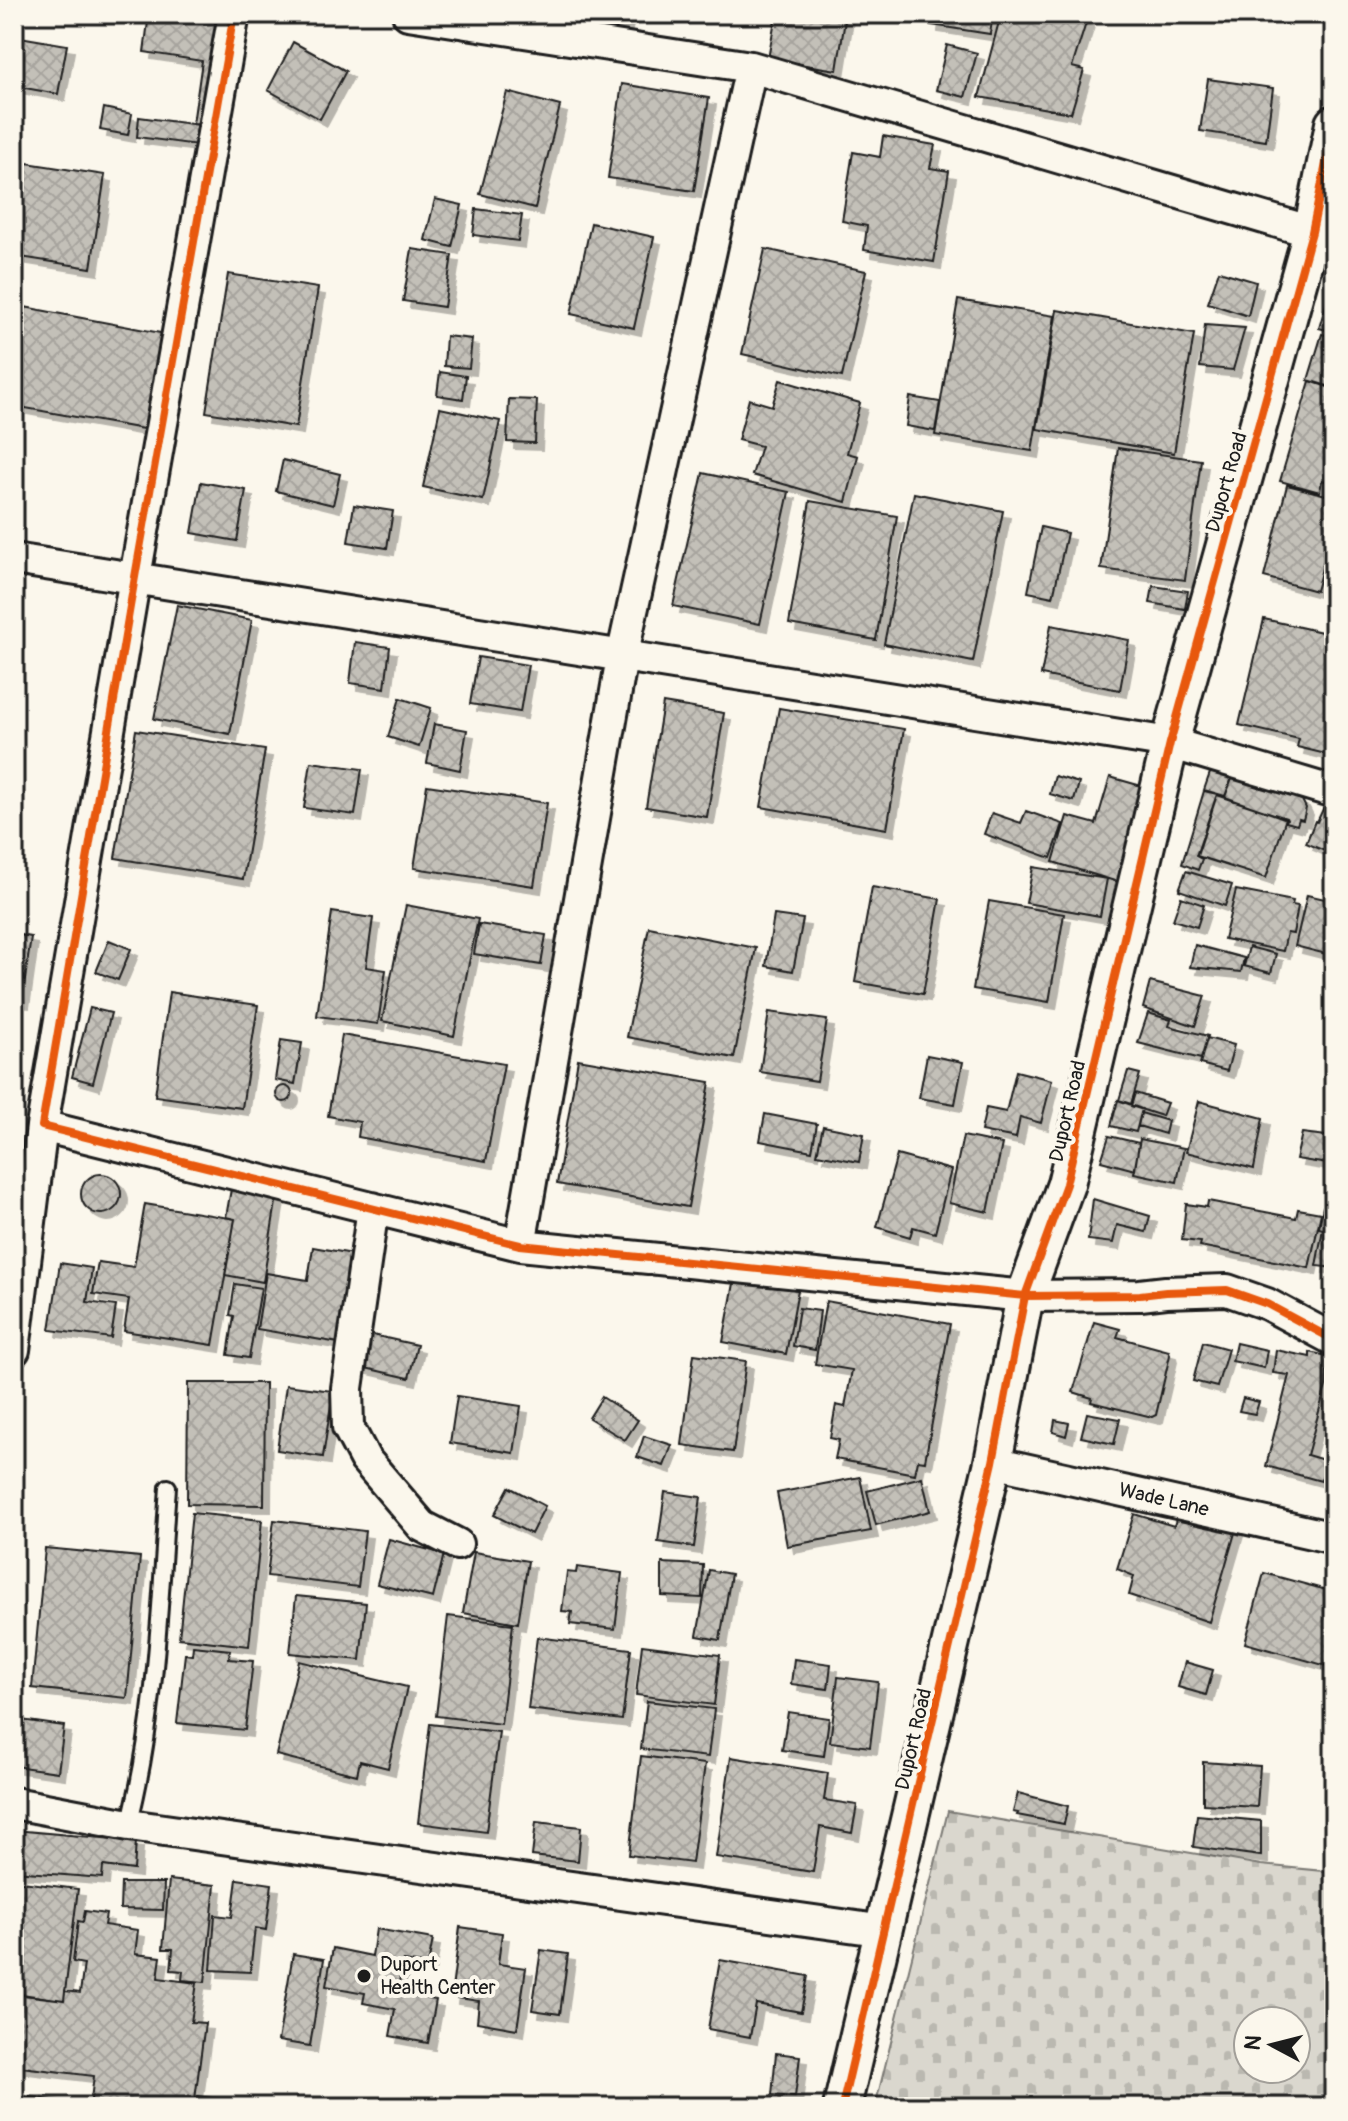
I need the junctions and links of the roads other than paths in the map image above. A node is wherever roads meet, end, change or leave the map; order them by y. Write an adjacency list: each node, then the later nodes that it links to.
1 (234, 14): 7 (street)
2 (408, 14): 3 (street)
3 (751, 67): 5 (street); 8 (street)
4 (1334, 126): 5 (street, Duport Road)
5 (1312, 232): 9 (street, Duport Road)
6 (14, 559): 7 (street)
7 (135, 577): 8 (street); 11 (street)
8 (622, 657): 9 (street); 14 (street)
9 (1170, 743): 10 (street); 15 (street, Duport Road)
10 (1334, 792)
11 (42, 1126): 12 (street); 13 (street)
12 (25, 1175): 17 (street)
13 (373, 1208): 14 (street); 21 (street)
14 (520, 1245): 15 (street)
15 (1025, 1296): 16 (street); 18 (street, Duport Road)
16 (1334, 1340)
17 (14, 1350)
18 (993, 1462): 20 (street, Wade Lane); 24 (street, Duport Road)
19 (168, 1487): 23 (lane)
20 (1334, 1538)
21 (457, 1544)
22 (14, 1803): 23 (street)
23 (129, 1825): 24 (street)
24 (885, 1931): 25 (street, Duport Road)
25 (842, 2107)

